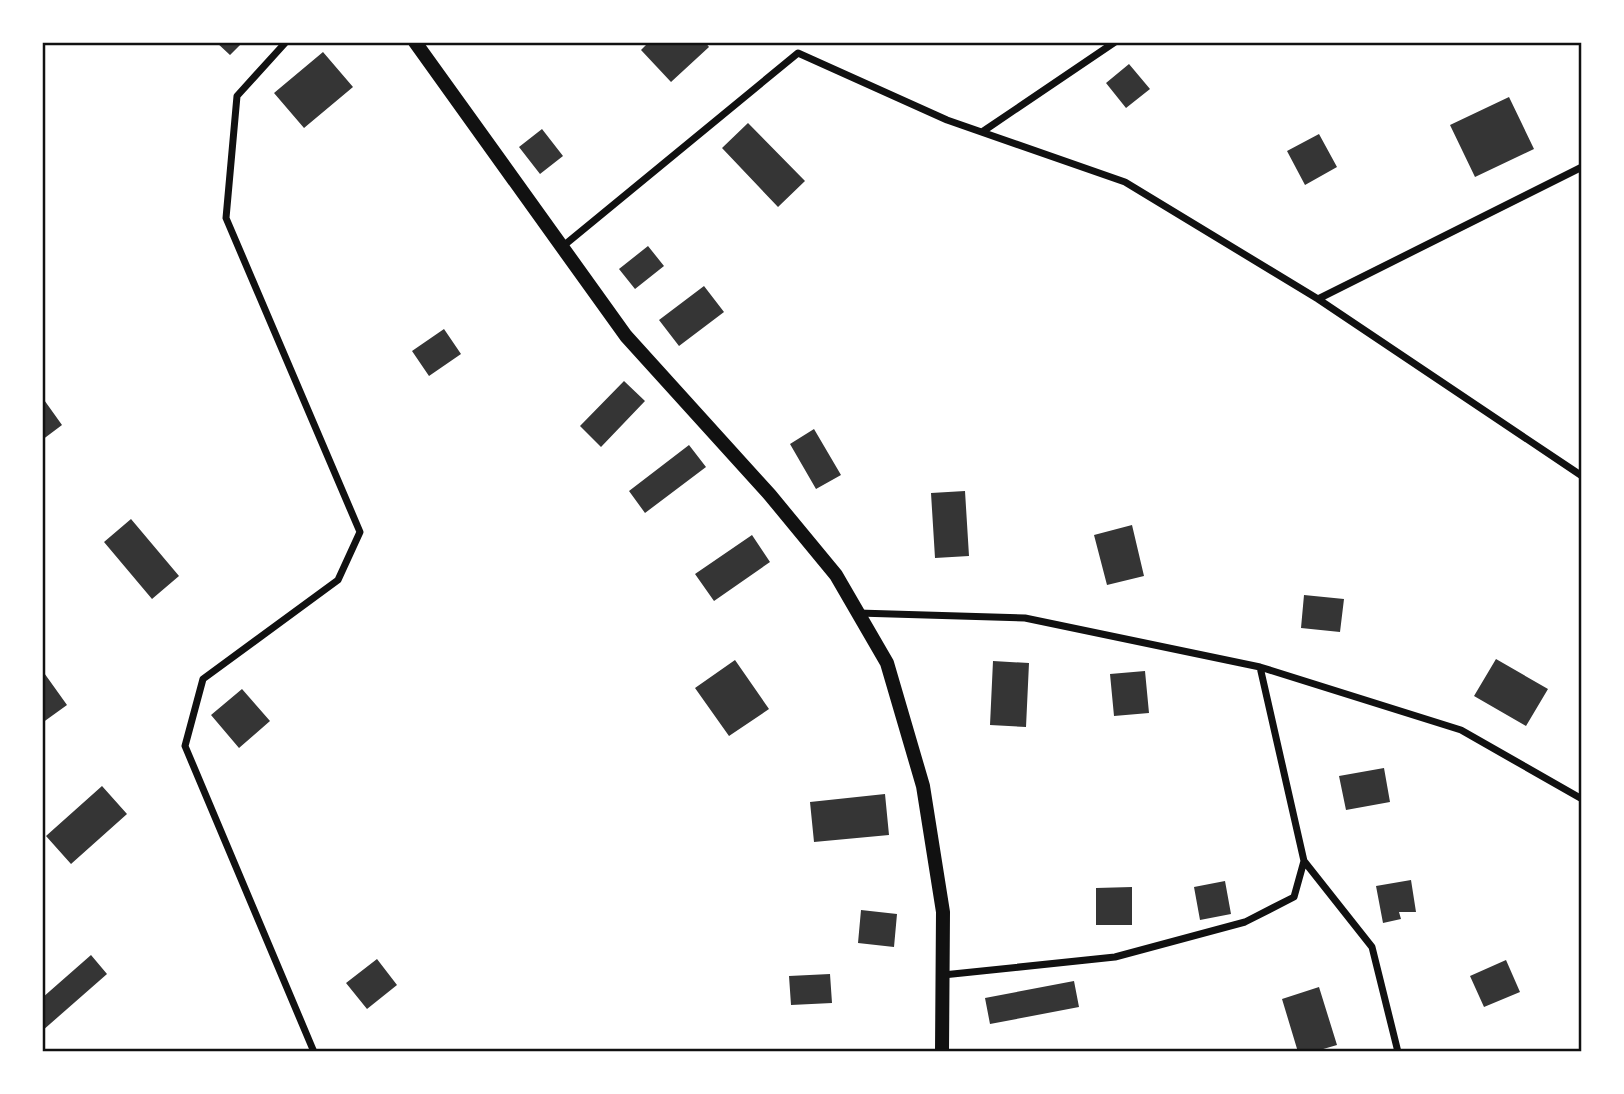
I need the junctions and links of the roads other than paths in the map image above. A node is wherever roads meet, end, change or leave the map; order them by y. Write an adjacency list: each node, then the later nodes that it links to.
1 (286, 42): 14 (street)
2 (415, 42): 6 (main road)
3 (1115, 42): 4 (street)
4 (982, 132): 6 (street); 7 (street)
5 (1582, 167): 7 (street)
6 (562, 247): 9 (main road)
7 (1318, 299): 8 (street)
8 (1582, 476)
9 (858, 612): 10 (street); 13 (main road)
10 (1260, 667): 11 (street); 12 (street)
11 (1582, 799)
12 (1304, 861): 13 (street); 16 (street)
13 (942, 975): 15 (main road)
14 (314, 1052)
15 (942, 1052)
16 (1398, 1052)

